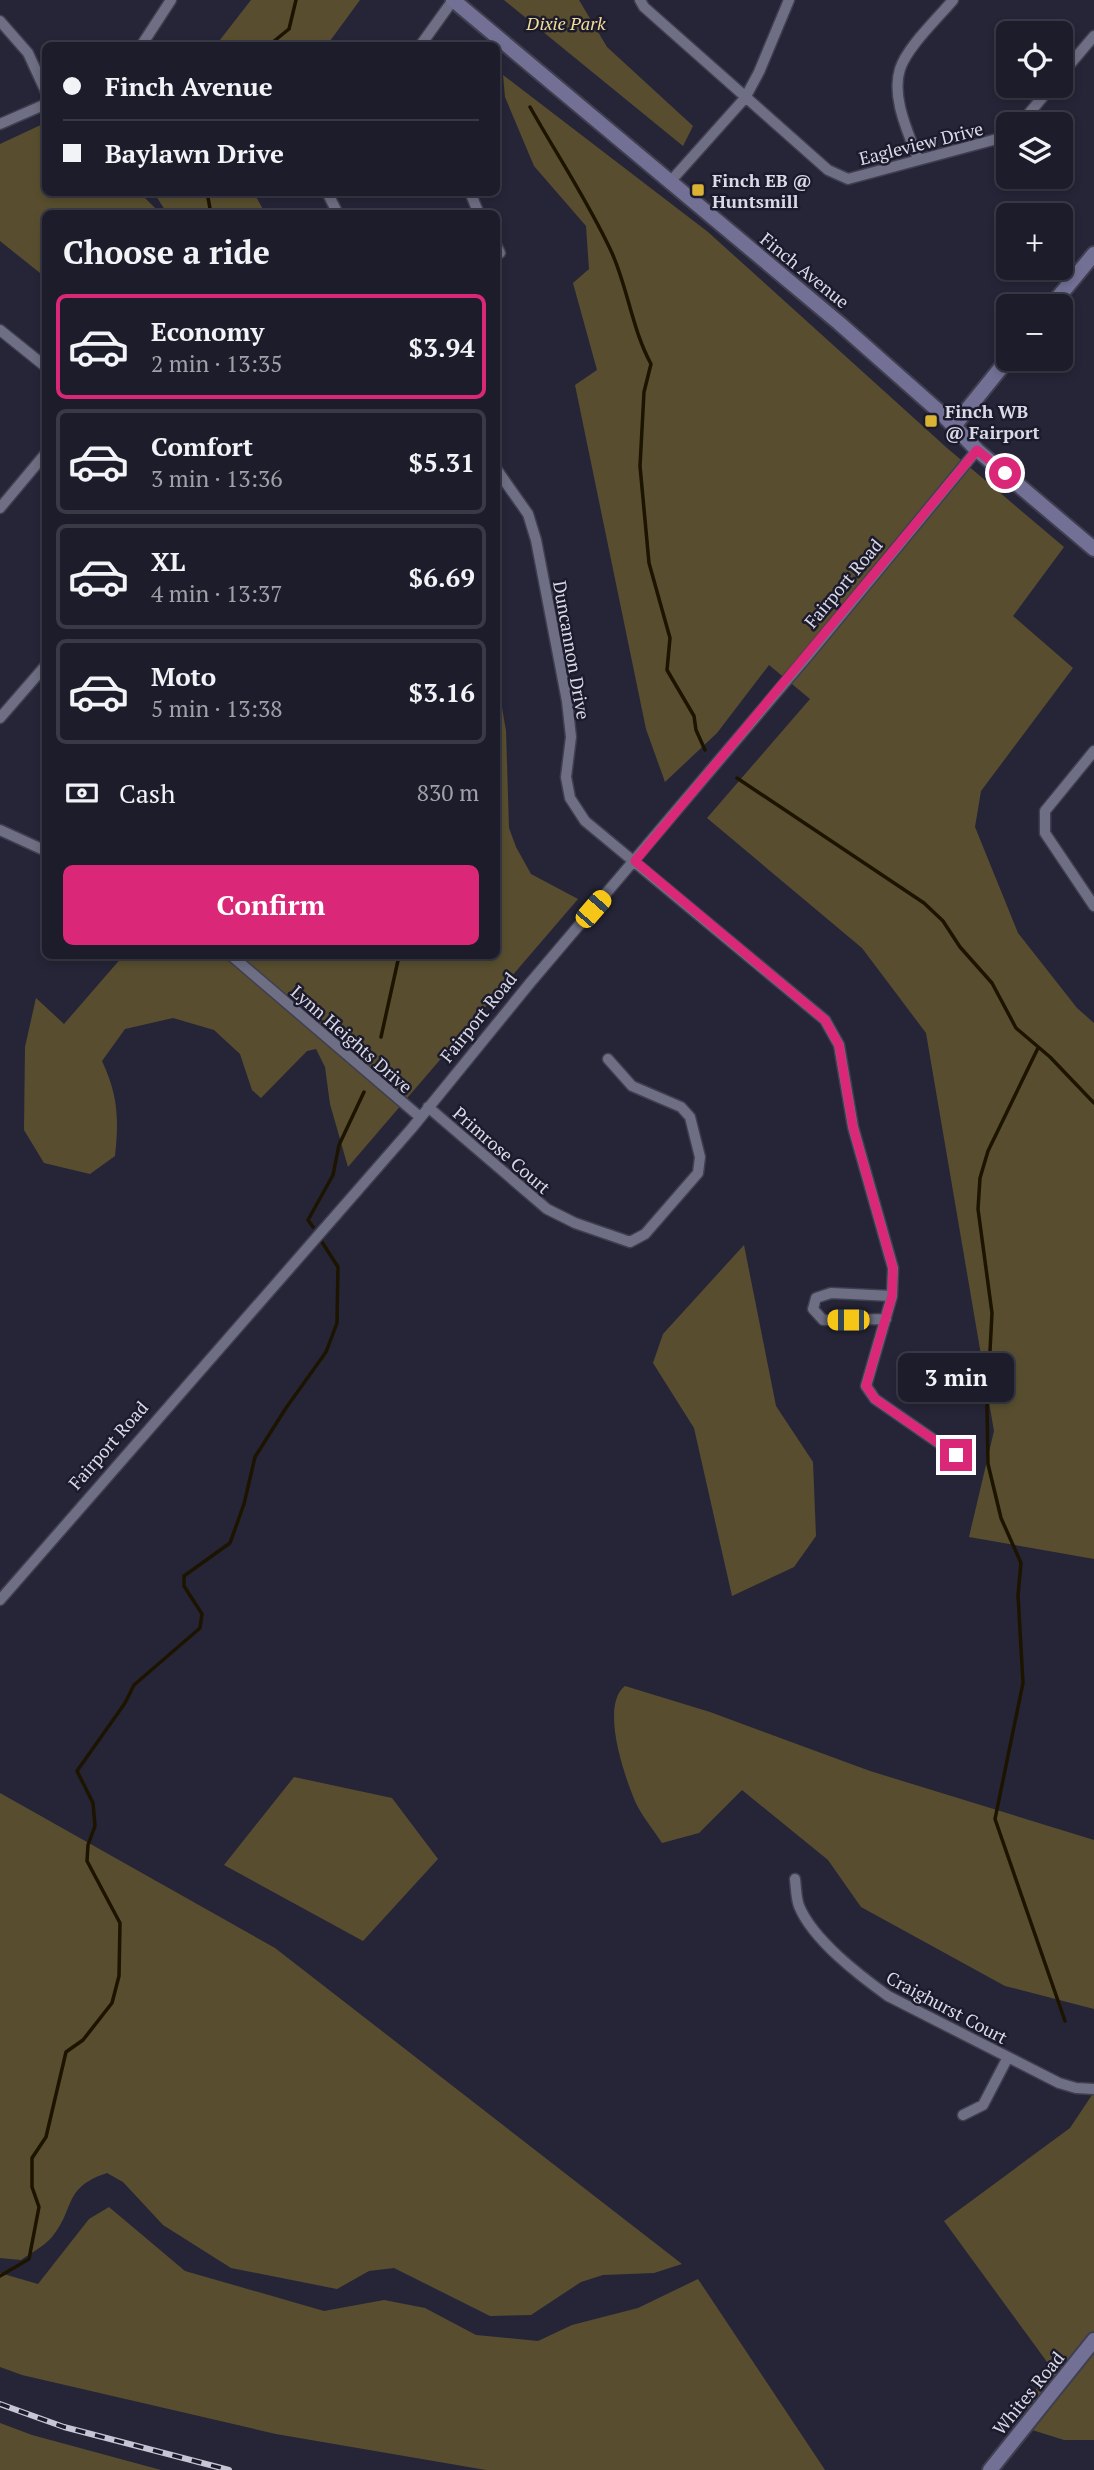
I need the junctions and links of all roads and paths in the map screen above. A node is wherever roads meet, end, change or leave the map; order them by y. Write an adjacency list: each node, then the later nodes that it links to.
1 (171, 0): 8 (street)
2 (453, 0): 9 (street); 19 (main road, Finch Avenue)
3 (640, 0): 12 (street, Eagleview Drive)
4 (789, 0): 12 (street)
5 (953, 0): 18 (street)
6 (0, 21): 11 (street)
7 (1094, 36): 10 (street)
8 (144, 42)
9 (423, 42)
10 (1073, 61)
11 (42, 83)
12 (745, 97): 18 (street, Eagleview Drive); 19 (street)
13 (1042, 98): 15 (street)
14 (42, 106): 16 (street)
15 (1030, 112)
16 (0, 124)
17 (996, 140): 18 (street, Eagleview Drive)
18 (918, 159)
19 (669, 183): 26 (main road, Finch Avenue)
20 (1094, 254): 21 (main road)
21 (1089, 270): 22 (main road)
22 (1064, 294)
23 (0, 330): 24 (street)
24 (42, 364)
25 (998, 371): 26 (main road)
26 (954, 426): 27 (main road, Finch Avenue)
27 (977, 450): 31 (main road, Finch Avenue); 37 (street, Fairport Road)
28 (42, 458): 30 (street)
29 (500, 474): 37 (street, Duncannon Drive)
30 (0, 507)
31 (1094, 549)
32 (42, 670): 33 (street)
33 (0, 718)
34 (1094, 751): 38 (street)
35 (0, 830): 36 (street)
36 (42, 849)
37 (635, 861): 41 (street, Fairport Road); 43 (street, Duncannon Drive)
38 (1094, 906)
39 (235, 959): 42 (street, Lynn Heights Drive)
40 (608, 1059): 41 (street, Primrose Court)
41 (428, 1107): 42 (street, Fairport Road)
42 (419, 1118): 46 (street, Fairport Road)
43 (892, 1296): 44 (street, Duncannon Drive); 44 (street)
44 (886, 1319): 45 (street, Duncannon Drive)
45 (956, 1455)
46 (0, 1600)
47 (795, 1879): 48 (street, Craighurst Court)
48 (1009, 2057): 49 (street, Craighurst Court); 50 (street)
49 (1094, 2089)
50 (963, 2115)
51 (1094, 2340): 52 (main road, Whites Road)
52 (990, 2470)

